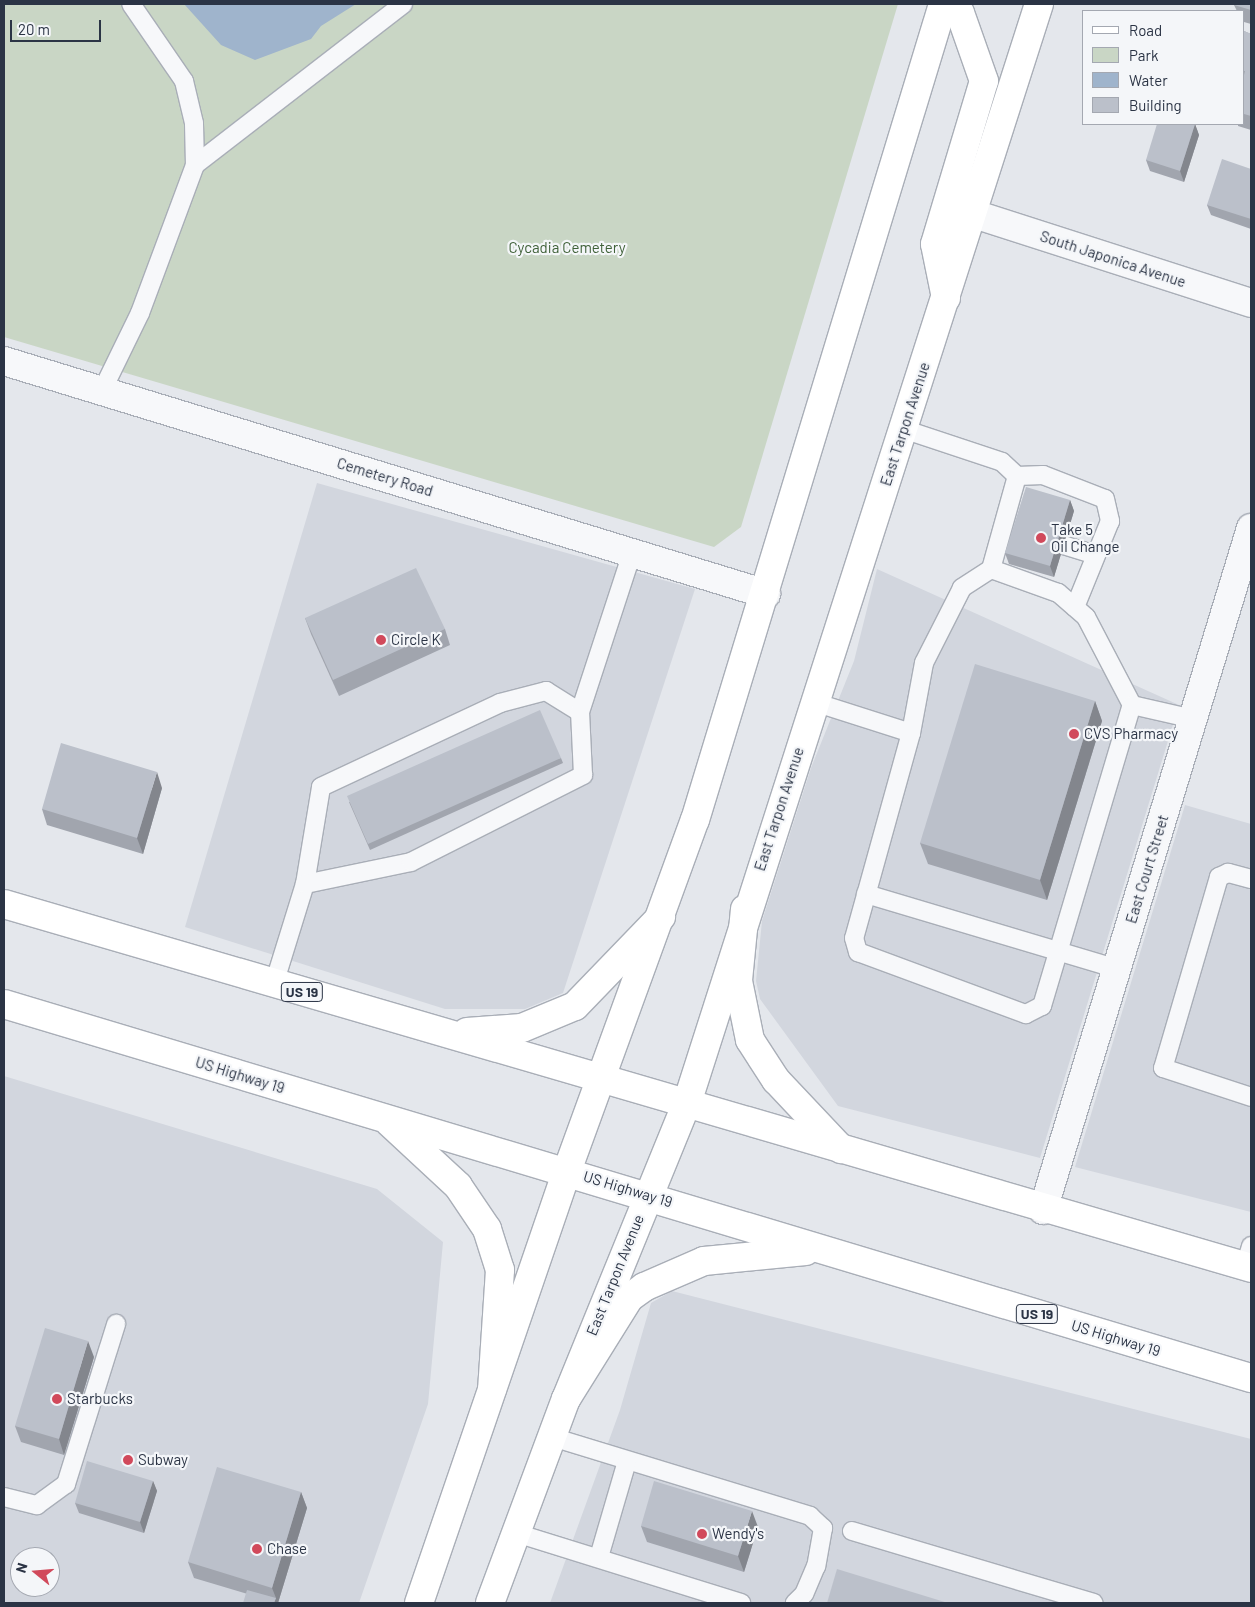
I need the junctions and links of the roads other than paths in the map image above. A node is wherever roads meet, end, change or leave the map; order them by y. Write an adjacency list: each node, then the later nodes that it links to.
1 (130, 4): 6 (lane)
2 (403, 4): 6 (lane)
3 (943, 4): 19 (main road)
4 (952, 4): 8 (main road)
5 (1039, 4): 7 (main road, East Tarpon Avenue)
6 (195, 165): 11 (lane)
7 (974, 214): 8 (main road, East Tarpon Avenue); 9 (street, South Japonica Avenue)
8 (946, 299): 12 (main road, East Tarpon Avenue)
9 (1251, 303)
10 (4, 361): 11 (street, Cemetery Road)
11 (102, 391): 16 (street, Cemetery Road)
12 (903, 429): 13 (lane); 21 (main road, East Tarpon Avenue)
13 (1017, 476): 17 (lane); 18 (lane)
14 (1251, 528): 24 (street, East Court Street)
15 (1064, 545): 17 (lane)
16 (632, 553): 19 (street, Cemetery Road); 23 (lane)
17 (1096, 555): 20 (lane)
18 (991, 569): 20 (lane); 25 (lane)
19 (766, 594): 31 (main road)
20 (1075, 607): 22 (lane)
21 (814, 702): 25 (lane); 30 (main road, East Tarpon Avenue)
22 (1132, 705): 24 (lane); 32 (lane)
23 (580, 712): 27 (lane); 27 (lane)
24 (1193, 719): 33 (street, East Court Street)
25 (911, 733): 28 (lane)
26 (1251, 879): 38 (lane)
27 (304, 884): 34 (lane)
28 (866, 894): 32 (lane); 32 (lane)
29 (4, 904): 34 (main road, US 19)
30 (746, 909): 39 (main road, East Tarpon Avenue); 41 (main road)
31 (661, 917): 36 (main road); 37 (main road)
32 (1058, 951): 33 (lane)
33 (1117, 969): 44 (street, East Court Street)
34 (274, 984): 36 (main road, US 19)
35 (4, 1004): 40 (main road, US Highway 19 / US 19)
36 (448, 1033): 37 (main road, US 19)
37 (602, 1076): 39 (main road, US 19); 42 (main road)
38 (1251, 1096)
39 (687, 1103): 41 (main road, US 19); 43 (main road, East Tarpon Avenue)
40 (386, 1119): 42 (main road, US Highway 19 / US 19); 49 (main road)
41 (842, 1150): 44 (main road, US 19)
42 (566, 1171): 43 (main road, US Highway 19 / US 19); 49 (main road)
43 (647, 1195): 45 (main road, US Highway 19 / US 19); 50 (main road, East Tarpon Avenue)
44 (1043, 1210): 46 (main road, US 19)
45 (823, 1250): 48 (main road, US Highway 19 / US 19); 50 (main road)
46 (1249, 1260)
47 (116, 1324): 53 (lane)
48 (1251, 1378)
49 (492, 1389): 58 (main road)
50 (566, 1399): 51 (main road, East Tarpon Avenue)
51 (552, 1437): 52 (lane); 55 (main road, East Tarpon Avenue)
52 (627, 1461): 56 (lane); 61 (lane)
53 (4, 1497)
54 (852, 1531): 57 (lane)
55 (516, 1533): 56 (lane); 59 (main road, East Tarpon Avenue)
56 (599, 1557): 60 (lane)
57 (1087, 1602)
58 (419, 1603)
59 (490, 1603)
60 (741, 1603)
61 (795, 1603)

